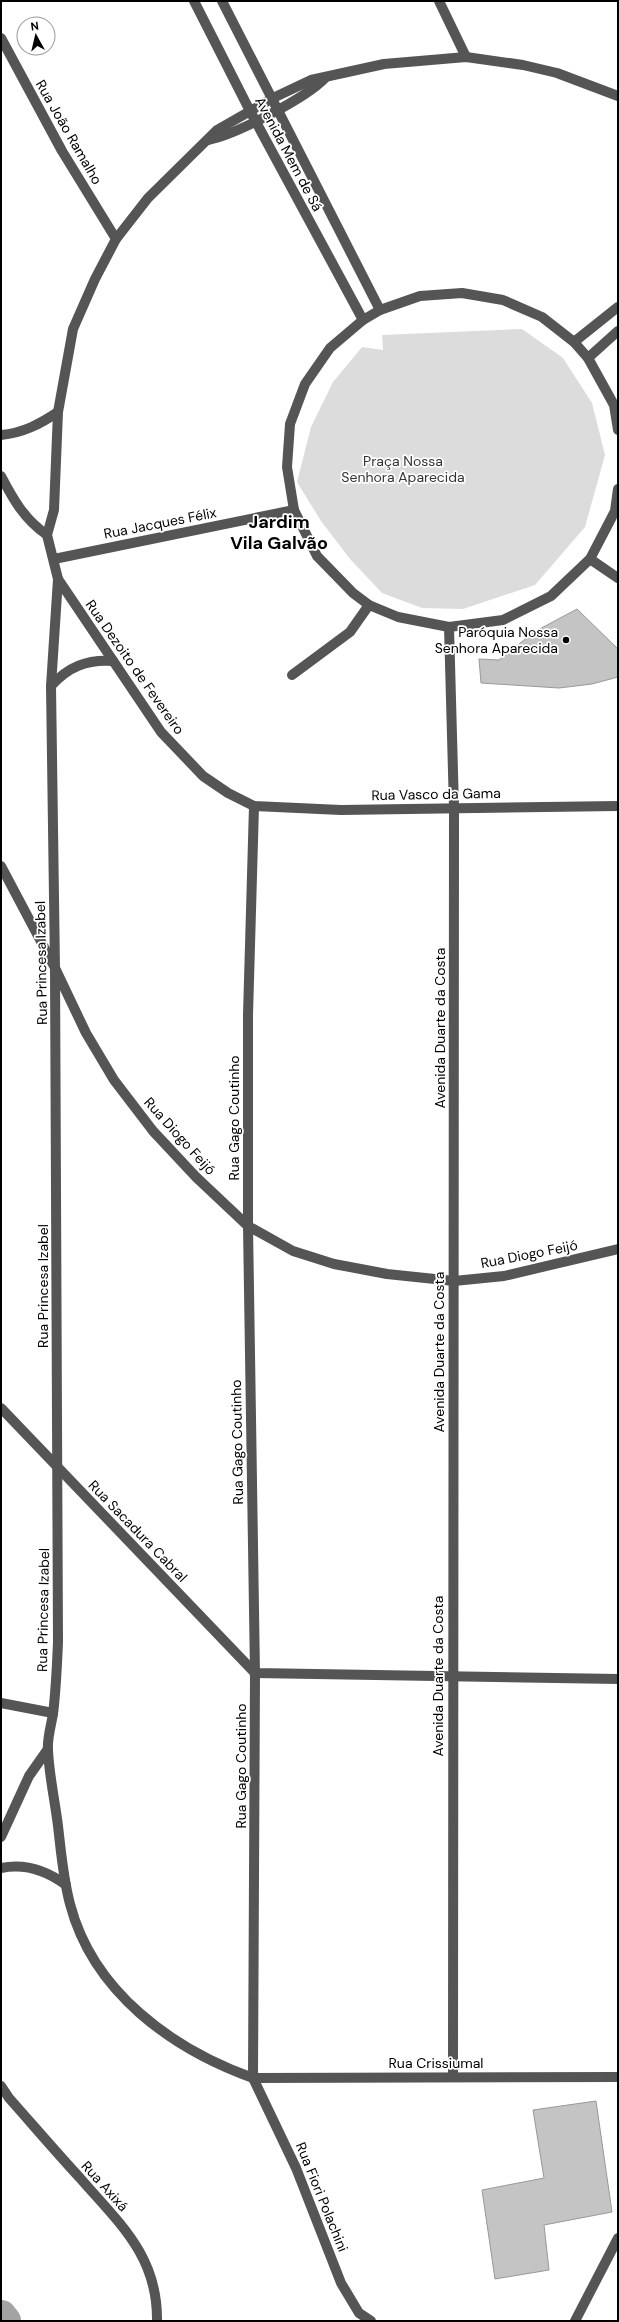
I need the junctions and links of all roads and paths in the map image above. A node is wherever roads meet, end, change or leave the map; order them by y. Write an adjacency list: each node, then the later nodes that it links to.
1 (194, 1): 10 (street, Avenida Mem de Sá)
2 (222, 1): 8 (street, Avenida Mem de Sá)
3 (439, 1): 5 (street)
4 (1, 38): 13 (street, Rua João Ramalho)
5 (466, 57): 6 (street); 7 (street)
6 (325, 78): 8 (street); 9 (street)
7 (618, 96)
8 (273, 98): 9 (street, Avenida Mem de Sá); 10 (street)
9 (279, 110): 11 (street); 15 (street, Avenida Mem de Sá)
10 (250, 111): 11 (street, Avenida Mem de Sá); 12 (street)
11 (255, 121): 12 (street); 16 (street, Avenida Mem de Sá)
12 (208, 140): 13 (street)
13 (116, 239): 20 (street)
14 (618, 307): 18 (street)
15 (380, 310): 16 (street); 18 (street)
16 (363, 320): 25 (street)
17 (618, 331): 19 (street)
18 (574, 342): 19 (street)
19 (588, 358): 21 (street)
20 (58, 412): 22 (street); 26 (street)
21 (618, 430)
22 (1, 435)
23 (1, 476): 26 (street)
24 (618, 489): 28 (street)
25 (294, 510): 27 (street, Rua Jacques Félix); 31 (street)
26 (47, 534): 27 (street, Rua Princesa Izabel)
27 (54, 559): 30 (street, Rua Princesa Izabel)
28 (590, 559): 29 (street); 32 (street)
29 (618, 578)
30 (58, 579): 33 (street, Rua Dezoito de Fevereiro); 35 (street, Rua Princesa Izabel)
31 (369, 605): 32 (street); 34 (street)
32 (449, 627): 38 (street, Avenida Duarte da Costa)
33 (113, 661): 35 (street); 36 (street, Rua Dezoito de Fevereiro)
34 (292, 675)
35 (51, 686): 40 (street, Rua Princesa Izabel)
36 (254, 806): 38 (street, Rua Vasco da Gama); 41 (street, Rua Gago Coutinho)
37 (618, 806): 38 (street, Rua Vasco da Gama)
38 (454, 808): 43 (street, Avenida Duarte da Costa)
39 (1, 866): 40 (street, Rua Diogo Feijó)
40 (55, 968): 41 (street, Rua Diogo Feijó); 45 (street, Rua Princesa Izabel)
41 (248, 1226): 43 (street, Rua Diogo Feijó); 46 (street, Rua Gago Coutinho)
42 (618, 1249): 43 (street, Rua Diogo Feijó)
43 (454, 1281): 47 (street, Avenida Duarte da Costa)
44 (1, 1408): 45 (street, Rua Sacadura Cabral)
45 (58, 1467): 46 (street, Rua Sacadura Cabral); 50 (street, Rua Princesa Izabel)
46 (255, 1673): 47 (street); 57 (street, Rua Gago Coutinho)
47 (452, 1675): 48 (street); 55 (street, Avenida Duarte da Costa)
48 (618, 1679)
49 (1, 1703): 50 (street)
50 (53, 1713): 51 (street, Rua Princesa Izabel)
51 (48, 1749): 52 (street); 54 (street, Rua Princesa Izabel)
52 (1, 1837)
53 (1, 1868): 54 (street)
54 (66, 1885): 57 (street, Rua Princesa Izabel)
55 (453, 2077): 56 (street, Rua Crissiumal); 57 (street, Rua Crissiumal)
56 (618, 2077)
57 (253, 2078): 61 (street, Rua Fiori Polachini)
58 (1, 2086): 60 (street, Rua Axixá)
59 (618, 2238): 62 (street)
60 (157, 2321)
61 (371, 2321)
62 (575, 2321)

